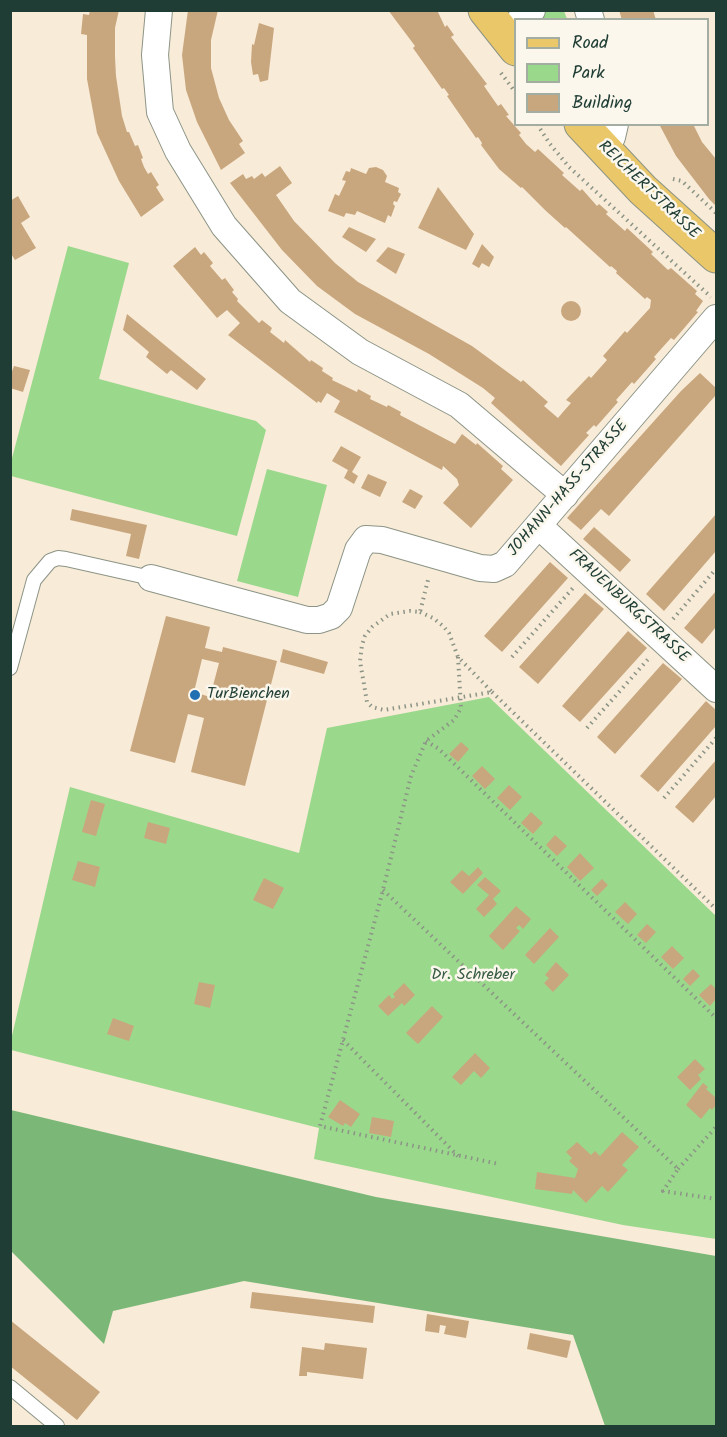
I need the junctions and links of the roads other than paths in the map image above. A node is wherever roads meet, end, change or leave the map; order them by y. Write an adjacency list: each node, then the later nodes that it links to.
1 (159, 10): 6 (street)
2 (586, 126): 3 (main road, REICHERTSTRASSE)
3 (609, 136): 4 (main road, REICHERTSTRASSE)
4 (717, 256)
5 (717, 318): 6 (street, JOHANN-HASS-STRASSE)
6 (564, 495): 7 (street, JOHANN-HASS-STRASSE)
7 (539, 526): 8 (street, JOHANN-HASS-STRASSE); 10 (street, FRAUENBURGSTRASSE)
8 (151, 578): 9 (lane)
9 (10, 668)
10 (717, 689)
11 (10, 1387): 12 (lane)
12 (57, 1426)

